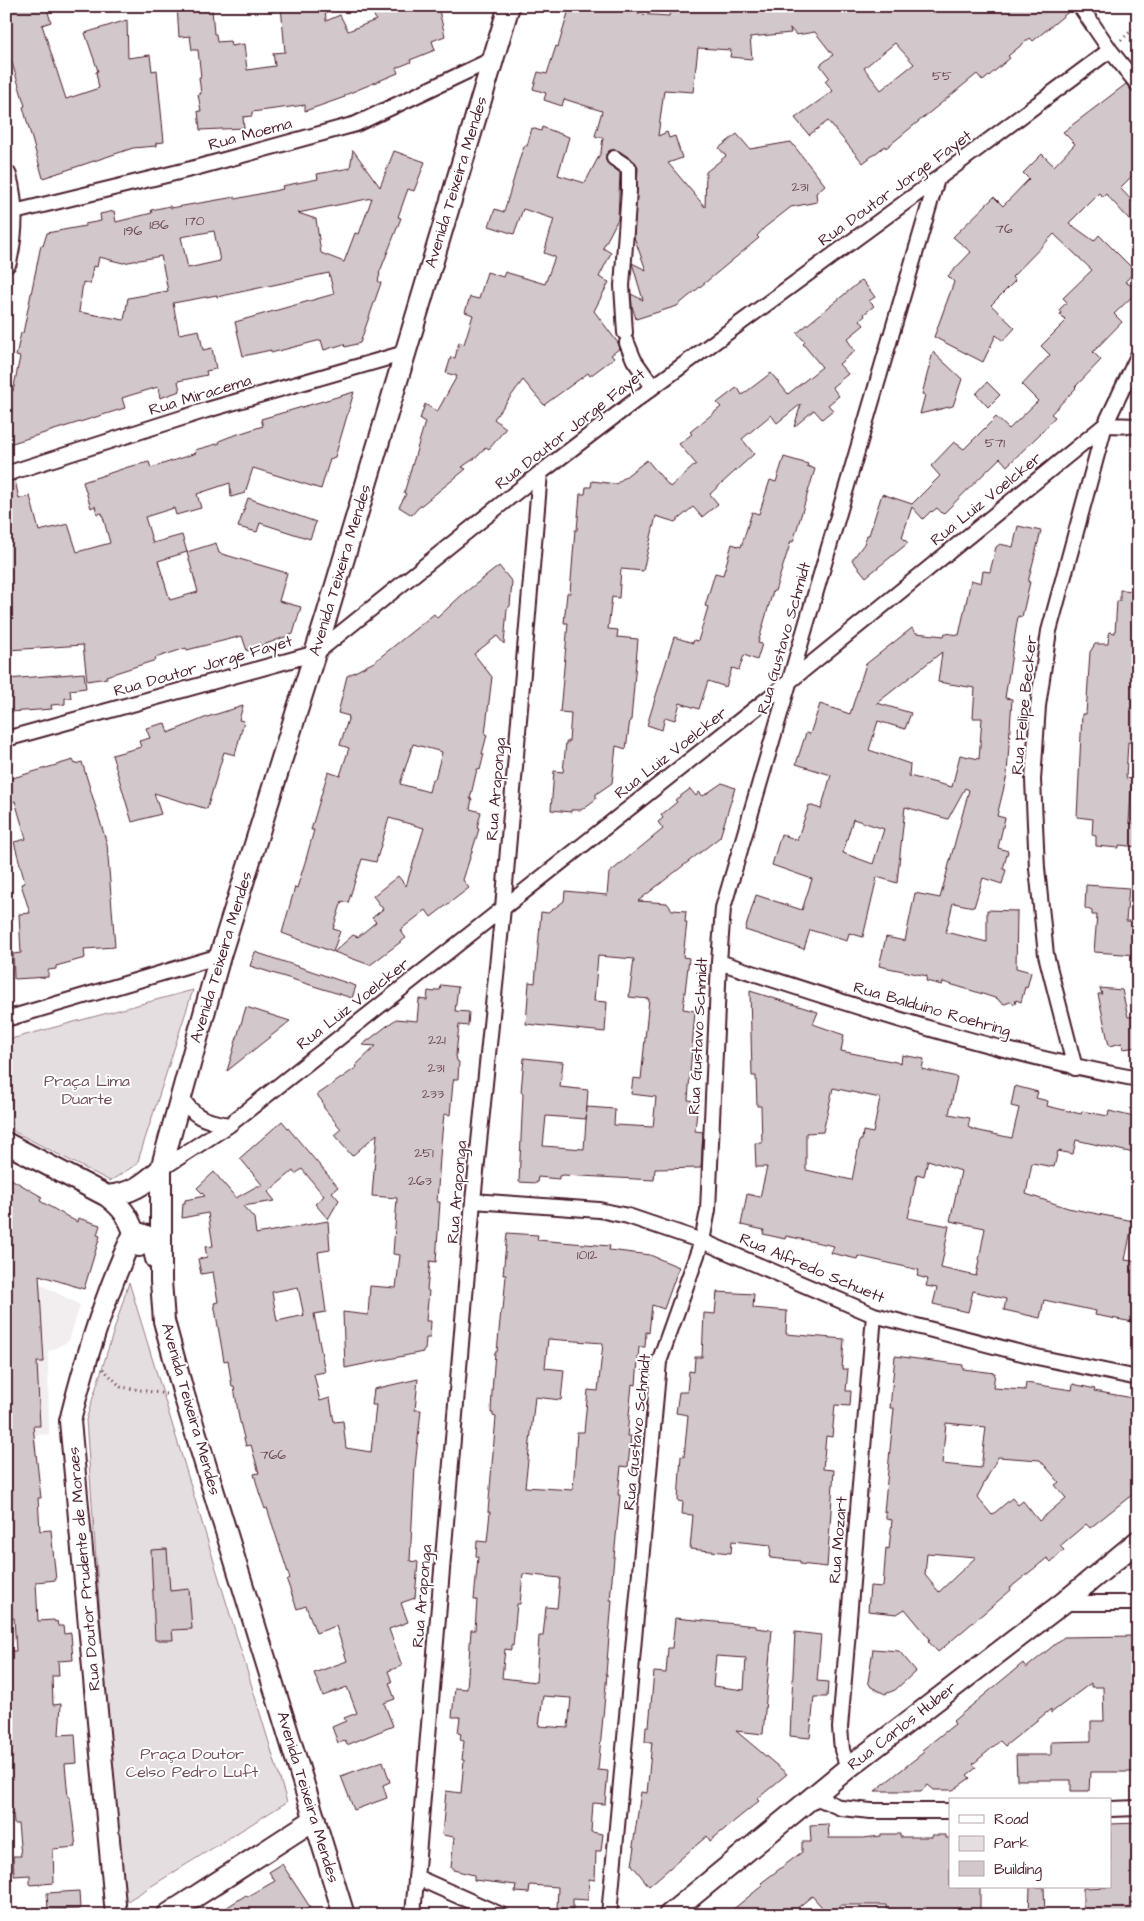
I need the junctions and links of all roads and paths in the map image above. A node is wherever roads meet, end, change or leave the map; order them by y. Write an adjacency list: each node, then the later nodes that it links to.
1 (509, 6): 5 (street, Avenida Teixeira Mendes)
2 (1080, 6): 4 (street)
3 (1138, 25): 4 (path)
4 (1110, 50): 6 (street); 9 (street, Rua Doutor Jorge Fayet)
5 (493, 59): 10 (street, Rua Moema); 12 (street, Avenida Teixeira Mendes)
6 (1138, 85)
7 (614, 158): 14 (street)
8 (6, 176): 10 (street)
9 (937, 179): 14 (street, Rua Doutor Jorge Fayet); 20 (street, Rua Gustavo Schmidt)
10 (9, 214): 11 (street)
11 (6, 262)
12 (405, 353): 18 (street, Rua Miracema); 19 (street, Avenida Teixeira Mendes)
13 (1138, 356): 15 (street, Rua Felipe Becker)
14 (652, 387): 17 (street, Rua Doutor Jorge Fayet)
15 (1104, 425): 16 (street); 20 (street, Rua Luiz Voelcker); 26 (street, Rua Felipe Becker)
16 (1138, 426)
17 (540, 473): 19 (street, Rua Doutor Jorge Fayet); 22 (street, Rua Araponga)
18 (6, 474)
19 (316, 653): 21 (street, Rua Doutor Jorge Fayet); 23 (street, Avenida Teixeira Mendes)
20 (790, 681): 22 (street, Rua Luiz Voelcker); 24 (street, Rua Gustavo Schmidt)
21 (6, 739)
22 (503, 908): 29 (street, Rua Luiz Voelcker); 33 (street, Rua Araponga)
23 (220, 956): 25 (street); 28 (street, Avenida Teixeira Mendes)
24 (719, 962): 26 (street, Rua Balduíno Roehring); 35 (street, Rua Gustavo Schmidt)
25 (6, 1019)
26 (1075, 1068): 27 (street, Rua Balduíno Roehring)
27 (1138, 1079)
28 (180, 1095): 29 (street); 31 (street, Avenida Teixeira Mendes)
29 (229, 1125): 31 (street, Rua Luiz Voelcker)
30 (6, 1144): 32 (street)
31 (161, 1169): 32 (street); 36 (street, Avenida Teixeira Mendes)
32 (107, 1196): 34 (street)
33 (473, 1201): 35 (street, Rua Alfredo Schuett); 51 (street, Rua Araponga)
34 (134, 1233): 36 (street); 38 (street); 39 (street, Rua Doutor Prudente de Moraes)
35 (702, 1241): 37 (street, Rua Alfredo Schuett); 57 (street, Rua Gustavo Schmidt)
36 (161, 1281): 38 (street, Avenida Teixeira Mendes)
37 (874, 1315): 40 (street, Rua Alfredo Schuett); 45 (street, Rua Mozart)
38 (164, 1321): 41 (street, Avenida Teixeira Mendes)
39 (87, 1354): 41 (path); 52 (street, Rua Doutor Prudente de Moraes)
40 (1138, 1378)
41 (184, 1395): 50 (street, Avenida Teixeira Mendes)
42 (1138, 1541): 44 (street, Rua Carlos Huber)
43 (1138, 1602): 44 (street)
44 (1063, 1603): 45 (street, Rua Carlos Huber)
45 (848, 1768): 46 (street, Rua Carlos Huber)
46 (813, 1796): 49 (street); 58 (street, Rua Carlos Huber)
47 (1112, 1808): 48 (street)
48 (1138, 1808)
49 (949, 1810)
50 (315, 1819): 53 (street); 54 (street, Avenida Teixeira Mendes)
51 (416, 1877): 55 (street, Rua Araponga); 56 (street)
52 (116, 1915)
53 (167, 1915)
54 (344, 1915)
55 (413, 1915)
56 (501, 1915)
57 (609, 1915)
58 (669, 1915)

